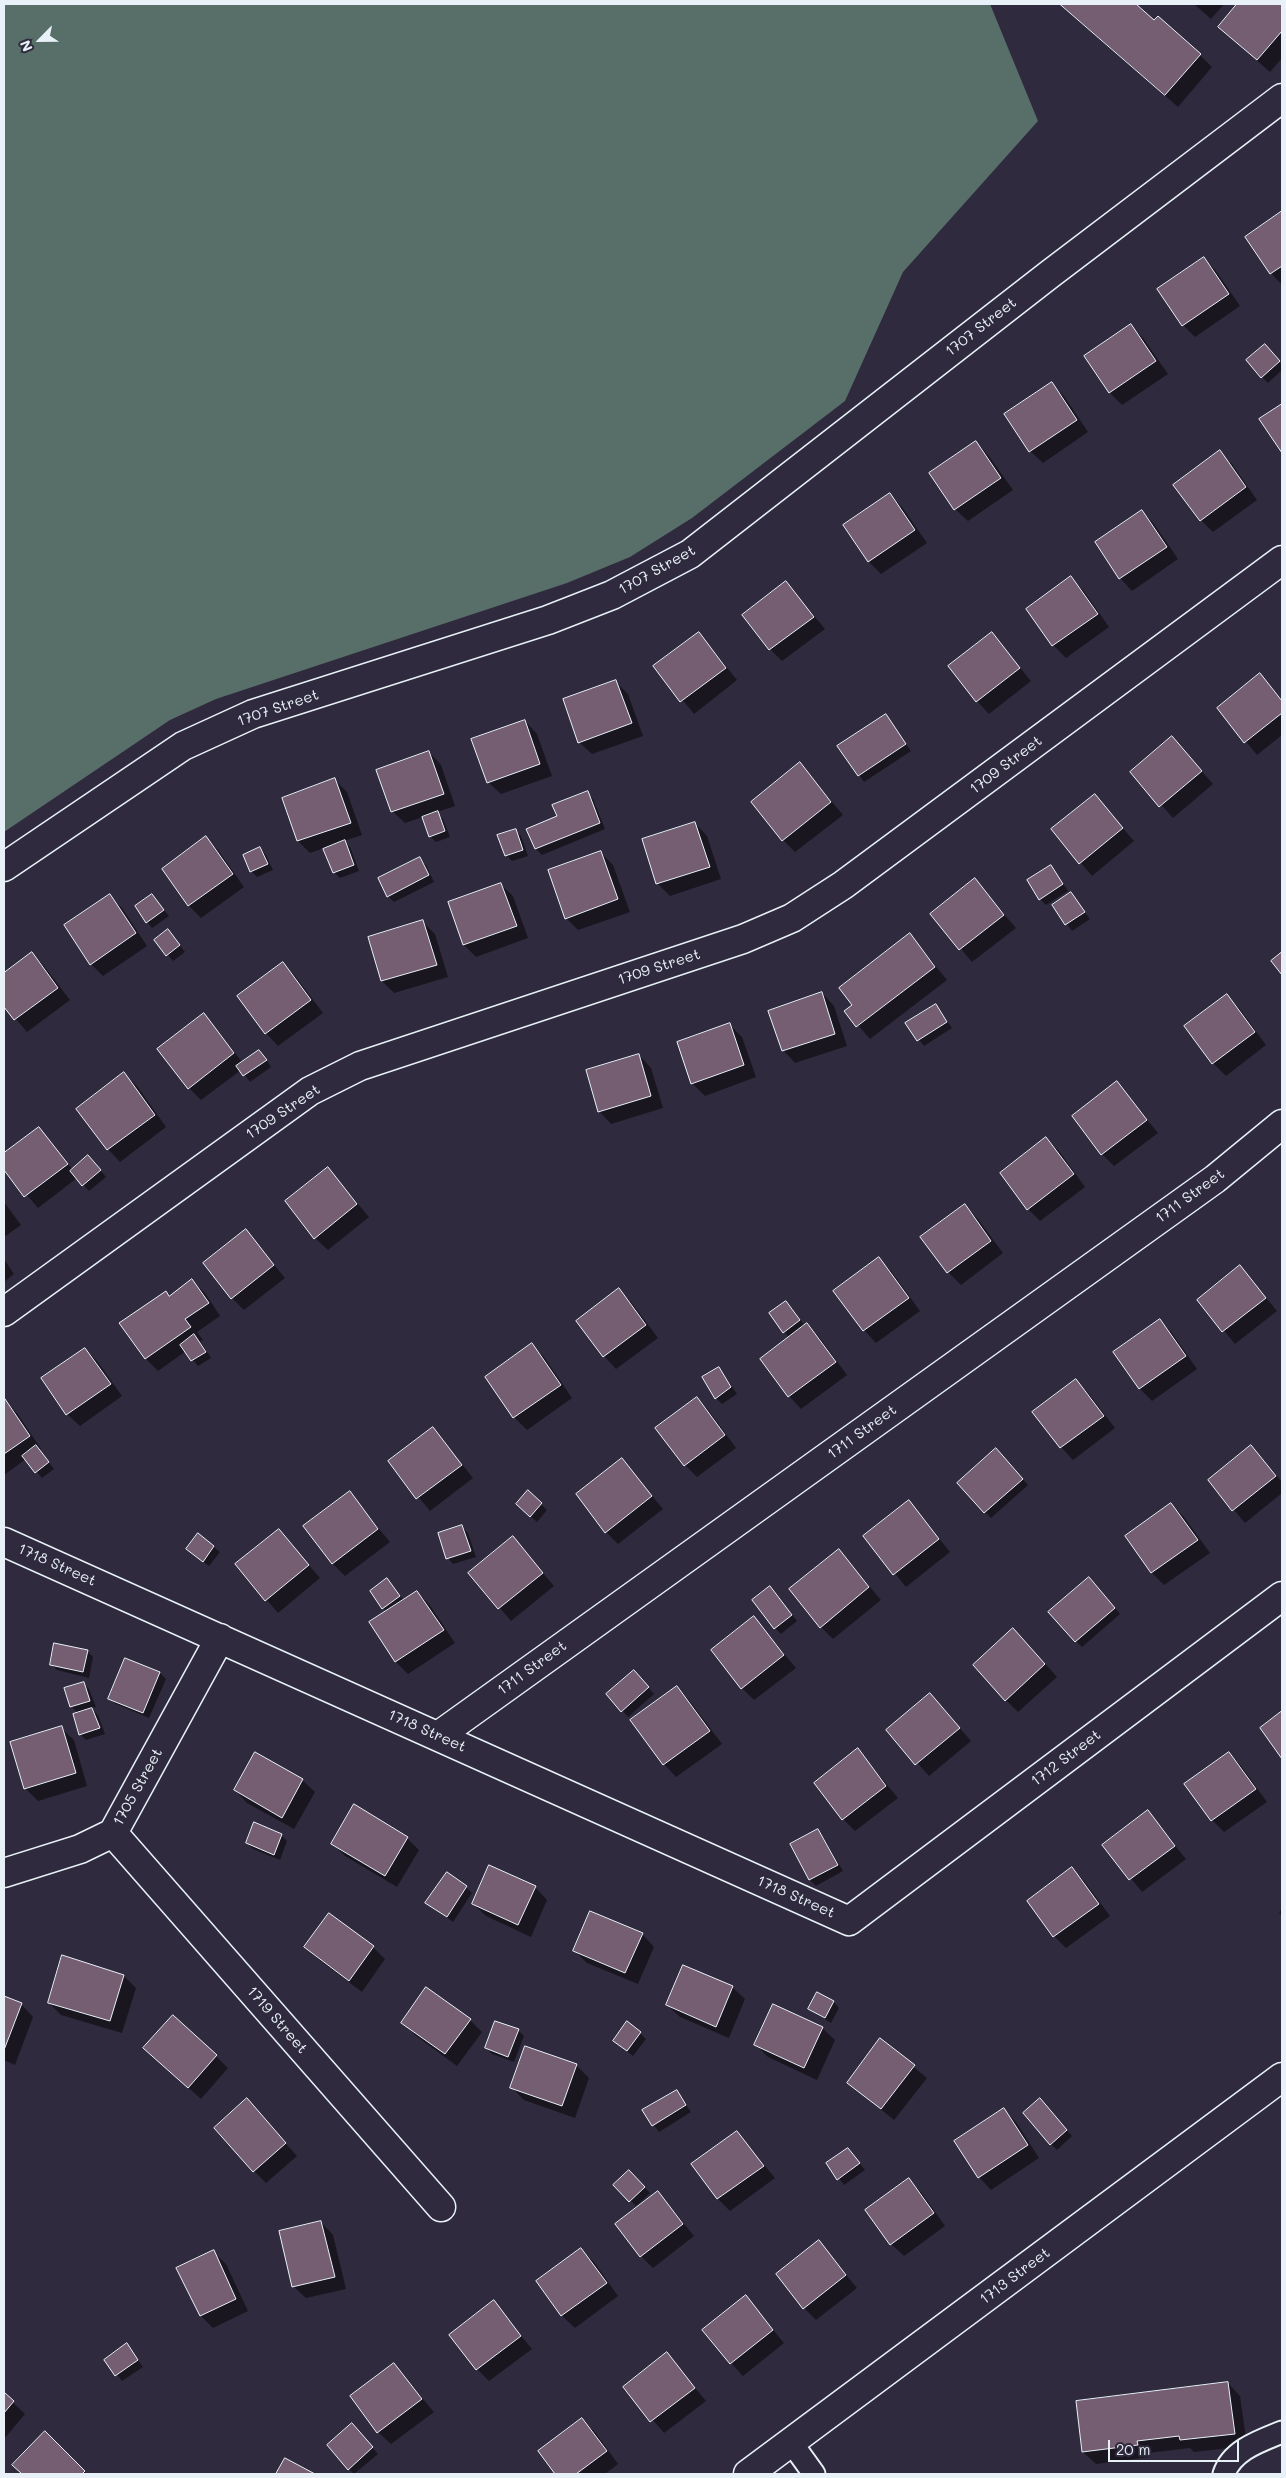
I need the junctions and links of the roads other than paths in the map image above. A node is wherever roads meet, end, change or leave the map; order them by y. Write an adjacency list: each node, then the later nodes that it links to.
1 (1282, 98): 3 (street, 1707 Street)
2 (1282, 560): 5 (street, 1709 Street)
3 (4, 867)
4 (1282, 1124): 9 (street, 1711 Street)
5 (4, 1312)
6 (4, 1542): 8 (street, 1718 Street)
7 (1282, 1596): 12 (street, 1712 Street)
8 (220, 1638): 9 (street, 1718 Street); 10 (street, 1705 Street)
9 (438, 1736): 12 (street, 1718 Street)
10 (113, 1833): 11 (street, 1705 Street); 14 (street, 1719 Street)
11 (4, 1873)
12 (849, 1920)
13 (1282, 2077): 16 (street, 1713 Street)
14 (442, 2207)
15 (1282, 2432): 19 (lane)
16 (791, 2442): 17 (street, 1713 Street); 18 (lane)
17 (748, 2474)
18 (814, 2474)
19 (1224, 2474)

